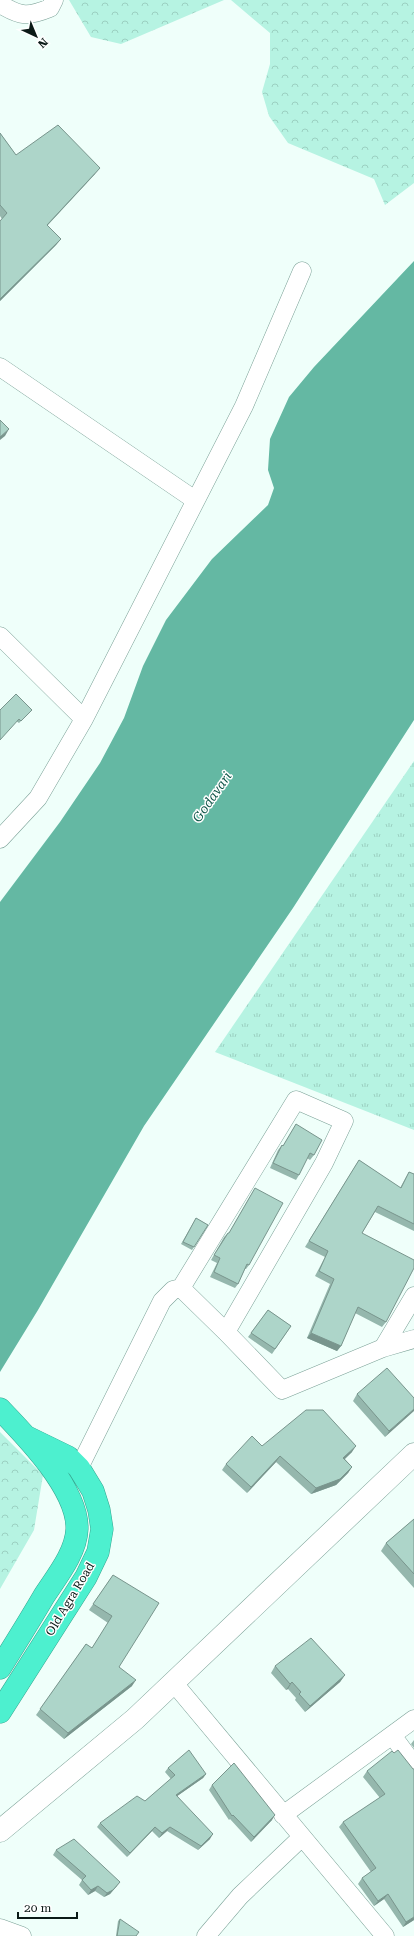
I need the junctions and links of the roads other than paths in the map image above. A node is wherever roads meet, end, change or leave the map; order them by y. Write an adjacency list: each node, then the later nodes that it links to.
1 (54, 0): 2 (street)
2 (0, 4)
3 (302, 272): 5 (street)
4 (0, 367): 5 (street)
5 (194, 500): 7 (street)
6 (4, 648): 7 (street)
7 (84, 719): 8 (street)
8 (0, 839)
9 (181, 1288): 11 (street); 11 (street); 17 (street)
10 (414, 1296): 13 (street)
11 (226, 1332): 13 (street)
12 (414, 1338): 13 (street)
13 (382, 1348)
14 (0, 1409): 15 (highway, Old Agra Road)
15 (27, 1437): 17 (highway, Old Agra Road); 18 (highway, Old Agra Road)
16 (414, 1454): 19 (main road)
17 (79, 1468): 20 (highway, Old Agra Road)
18 (0, 1668)
19 (173, 1682): 24 (street); 25 (main road)
20 (0, 1712)
21 (414, 1719): 22 (street)
22 (392, 1735): 23 (street); 24 (street)
23 (414, 1766)
24 (283, 1814): 26 (street)
25 (0, 1831)
26 (302, 1837): 29 (street); 30 (street)
27 (0, 1928): 28 (street)
28 (22, 1936)
29 (206, 1936)
30 (385, 1936)

